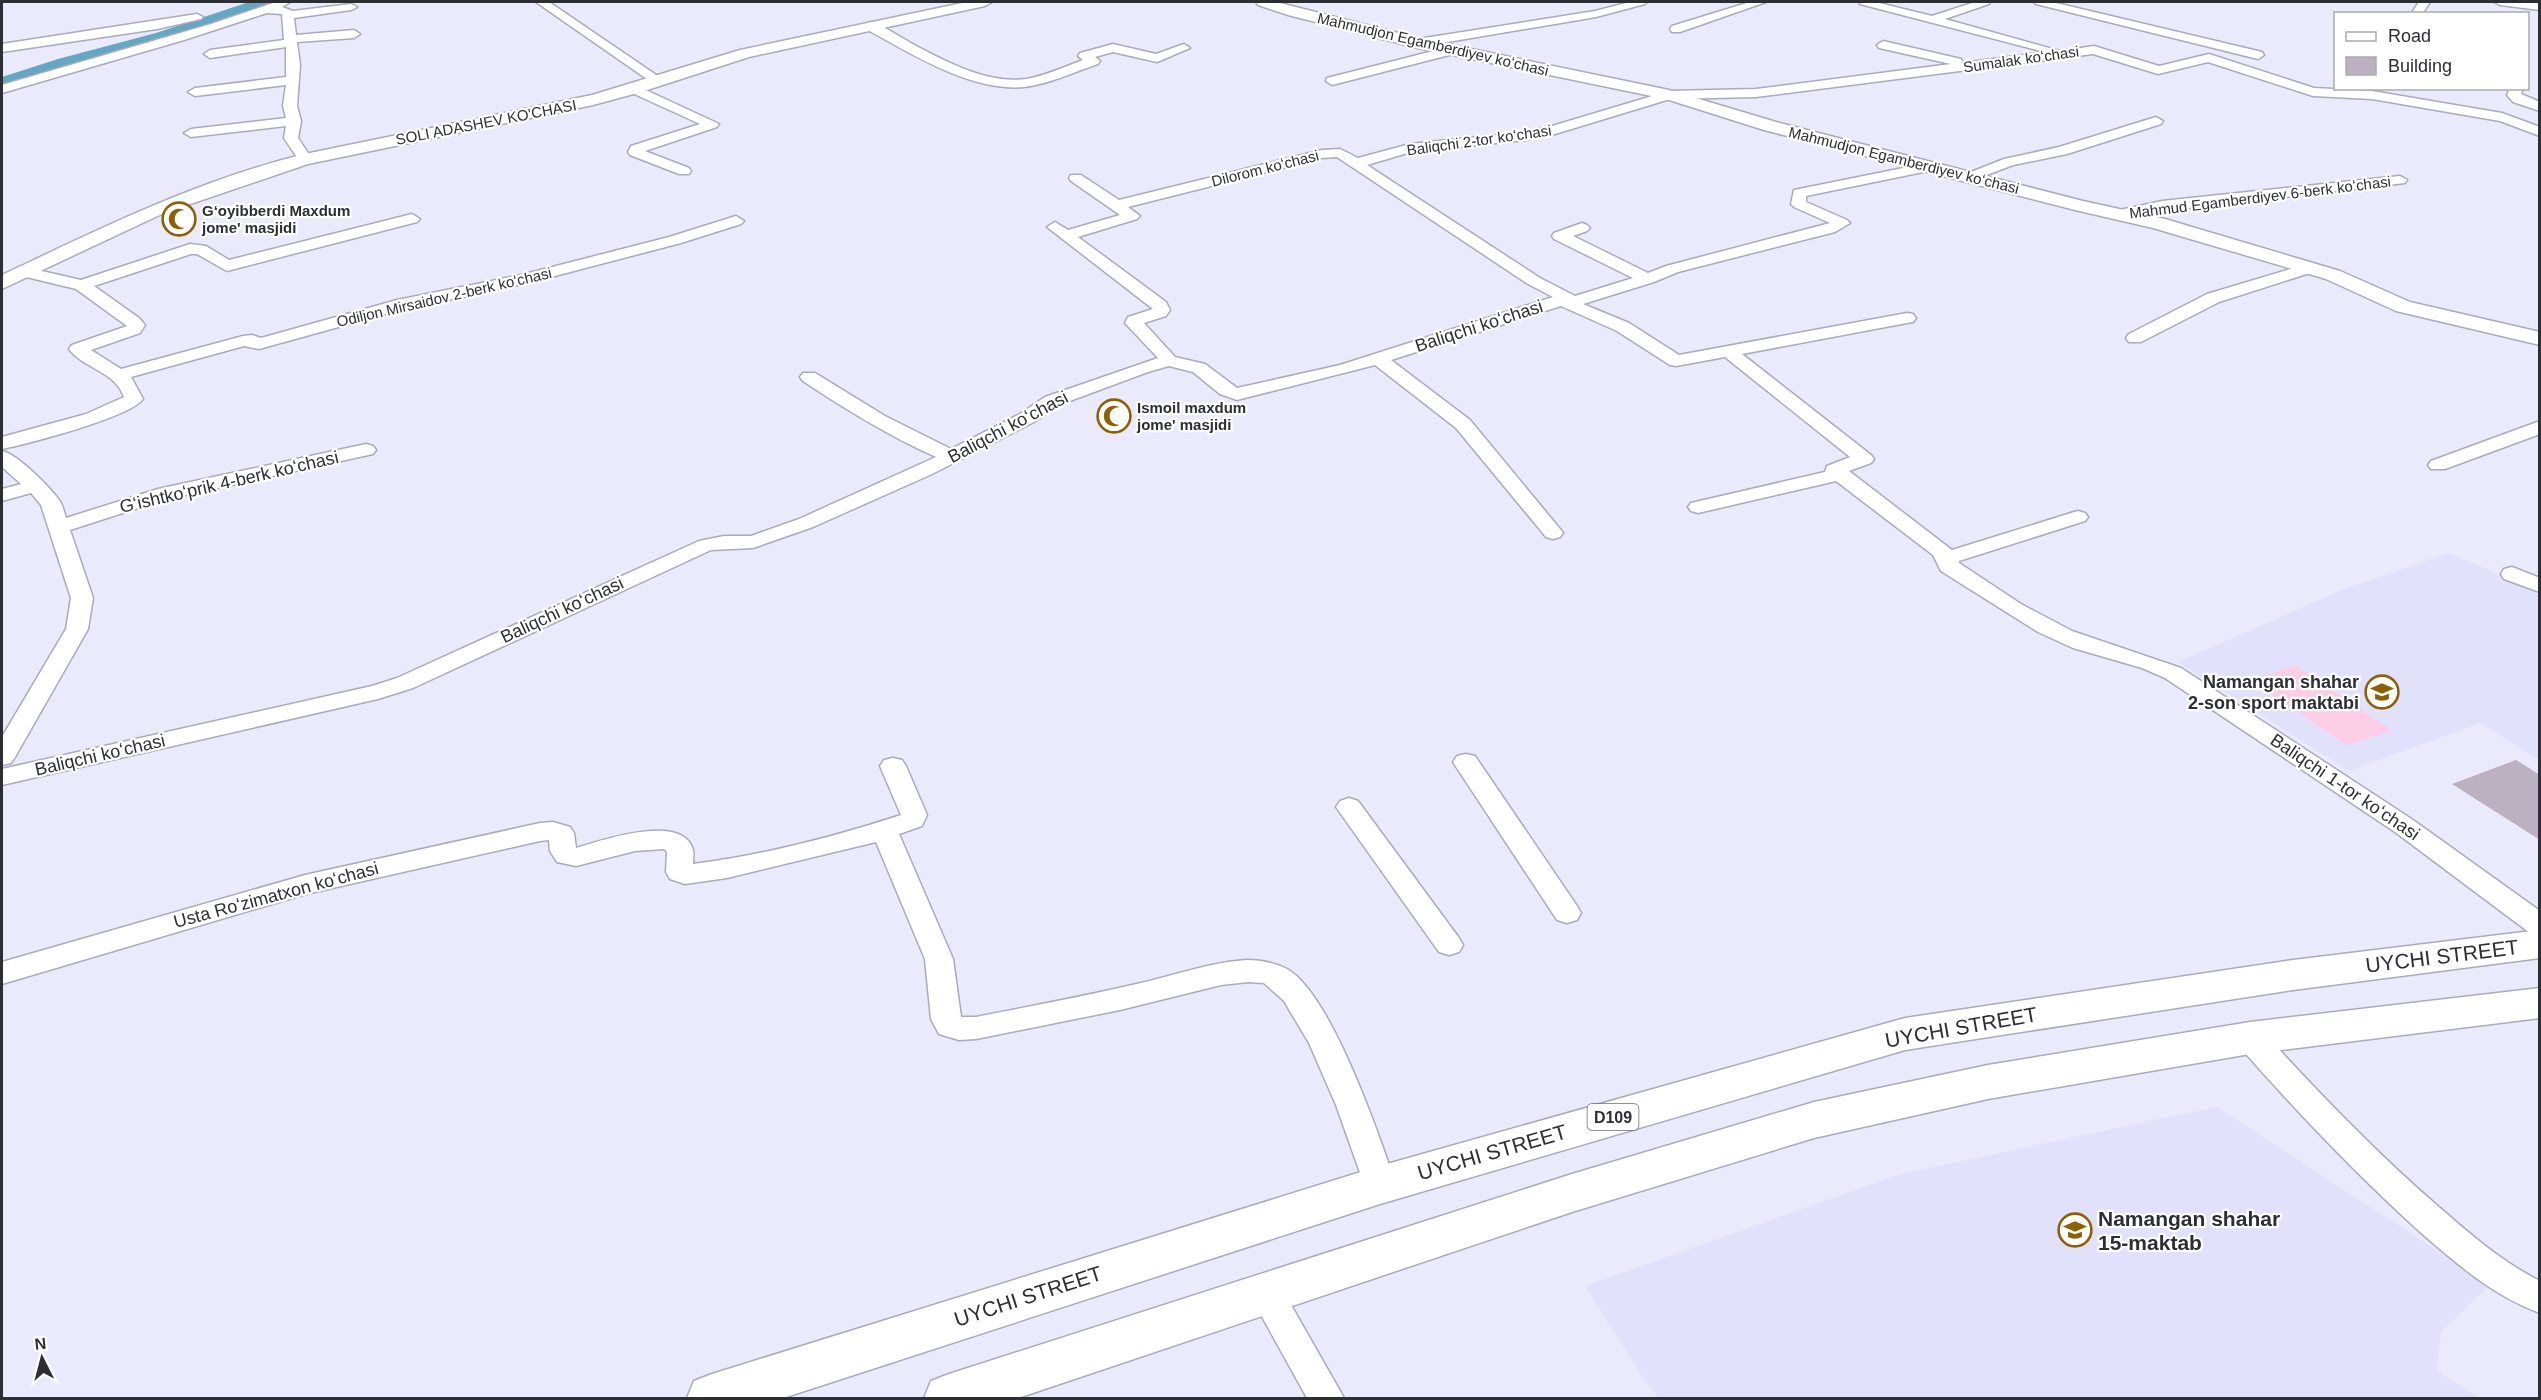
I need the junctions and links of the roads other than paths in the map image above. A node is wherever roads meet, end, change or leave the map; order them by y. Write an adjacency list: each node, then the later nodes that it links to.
1 (542, 2): 31 (street)
2 (985, 2): 17 (street, SOLI ADASHEV KO'CHASI)
3 (1263, 2): 21 (street, Mahmudjon Egamberdiyev koʻchasi)
4 (1641, 2): 21 (street)
5 (1760, 2): 18 (street)
6 (1864, 2): 15 (street)
7 (1985, 2): 15 (street)
8 (2040, 2): 28 (street)
9 (2500, 2): 11 (street)
10 (351, 6): 12 (street)
11 (2540, 7)
12 (286, 8): 16 (street); 20 (street)
13 (210, 13): 14 (street)
14 (194, 18): 16 (street); 23 (street)
15 (1935, 19): 26 (street)
16 (227, 21): 33 (street)
17 (870, 27): 24 (street); 31 (street, SOLI ADASHEV KO'CHASI)
18 (1676, 29)
19 (354, 34): 20 (street)
20 (289, 41): 27 (street); 30 (street)
21 (1418, 43): 25 (street, Mahmudjon Egamberdiyev koʻchasi)
22 (1883, 45): 29 (street)
23 (2, 48)
24 (1184, 48)
25 (1453, 50): 32 (street); 37 (street, Mahmudjon Egamberdiyev koʻchasi)
26 (2062, 53): 29 (street, Sumalak koʻchasi); 41 (street, Sumalak koʻchasi)
27 (210, 54)
28 (2258, 55)
29 (1972, 66): 37 (street, Sumalak koʻchasi)
30 (293, 80): 36 (street); 39 (street)
31 (659, 81): 34 (street, SOLI ADASHEV KO'CHASI)
32 (1332, 81)
33 (2, 89)
34 (635, 90): 43 (street, SOLI ADASHEV KO'CHASI); 46 (street)
35 (2516, 90): 38 (street)
36 (195, 92)
37 (1669, 95): 44 (street, Baliqchi 2-tor koʻchasi); 45 (street, Mahmudjon Egamberdiyev koʻchasi)
38 (2540, 107)
39 (294, 121): 42 (street); 43 (street)
40 (2156, 121): 47 (street)
41 (2540, 132)
42 (191, 133)
43 (305, 159): 56 (street, SOLI ADASHEV KO'CHASI)
44 (1357, 163): 50 (street, Dilorom koʻchasi); 60 (street, Dilorom koʻchasi)
45 (1928, 167): 47 (street, Mahmudjon Egamberdiyev koʻchasi); 57 (street, Baliqchi koʻchasi)
46 (684, 171)
47 (1971, 177): 51 (street, Mahmudjon Egamberdiyev koʻchasi)
48 (1076, 178): 50 (street)
49 (2400, 180): 51 (street, Mahmud Egamberdiyev 6-berk koʻchasi)
50 (1117, 205): 66 (street)
51 (2120, 214): 55 (street, Mahmudjon Egamberdiyev koʻchasi)
52 (412, 219): 59 (street)
53 (736, 221): 67 (street, Odiljon Mirsaidov 2-berk koʻchasi)
54 (1582, 228): 57 (street)
55 (2307, 269): 62 (street); 63 (street, Mahmudjon Egamberdiyev koʻchasi)
56 (24, 272): 58 (street, SOLI ADASHEV KO'CHASI); 59 (street)
57 (1648, 279): 60 (street, Baliqchi koʻchasi)
58 (2, 283)
59 (82, 285): 67 (street)
60 (1566, 300): 64 (street); 65 (street, Baliqchi koʻchasi)
61 (1907, 318): 64 (street)
62 (2135, 338)
63 (2540, 339)
64 (1728, 351): 75 (street)
65 (1377, 358): 66 (street, Baliqchi koʻchasi); 81 (street)
66 (1169, 361): 72 (street, Baliqchi koʻchasi)
67 (118, 375): 70 (street)
68 (809, 378): 72 (street)
69 (2540, 427): 74 (street)
70 (2, 443)
71 (366, 450): 80 (street, Gʻishtkoʻprik 4-berk koʻchasi)
72 (951, 456): 88 (street, Baliqchi koʻchasi)
73 (2, 457): 76 (street)
74 (2438, 465)
75 (1838, 475): 78 (street); 82 (street, Baliqchi 1-tor koʻchasi)
76 (35, 486): 77 (street); 80 (street)
77 (2, 495)
78 (1698, 507)
79 (2078, 517): 82 (street)
80 (58, 527): 85 (street)
81 (1553, 533)
82 (1948, 558): 92 (street, Baliqchi 1-tor koʻchasi)
83 (2512, 574): 84 (street)
84 (2540, 586)
85 (2, 757)
86 (1466, 762): 91 (street)
87 (893, 766): 90 (street)
88 (2, 777)
89 (1349, 807): 94 (street)
90 (884, 830): 95 (street, Usta Roʻzimatxon koʻchasi); 98 (street)
91 (1567, 913)
92 (2540, 926)
93 (2540, 944): 98 (main road, UYCHI STREET / D109)
94 (1449, 945)
95 (2, 973)
96 (2540, 1003): 97 (main road)
97 (2250, 1038): 99 (main road); 100 (street)
98 (1380, 1185): 101 (main road, UYCHI STREET / D109)
99 (1266, 1295): 102 (main road); 103 (street)
100 (2540, 1298)
101 (712, 1398)
102 (949, 1398)
103 (1326, 1398)

